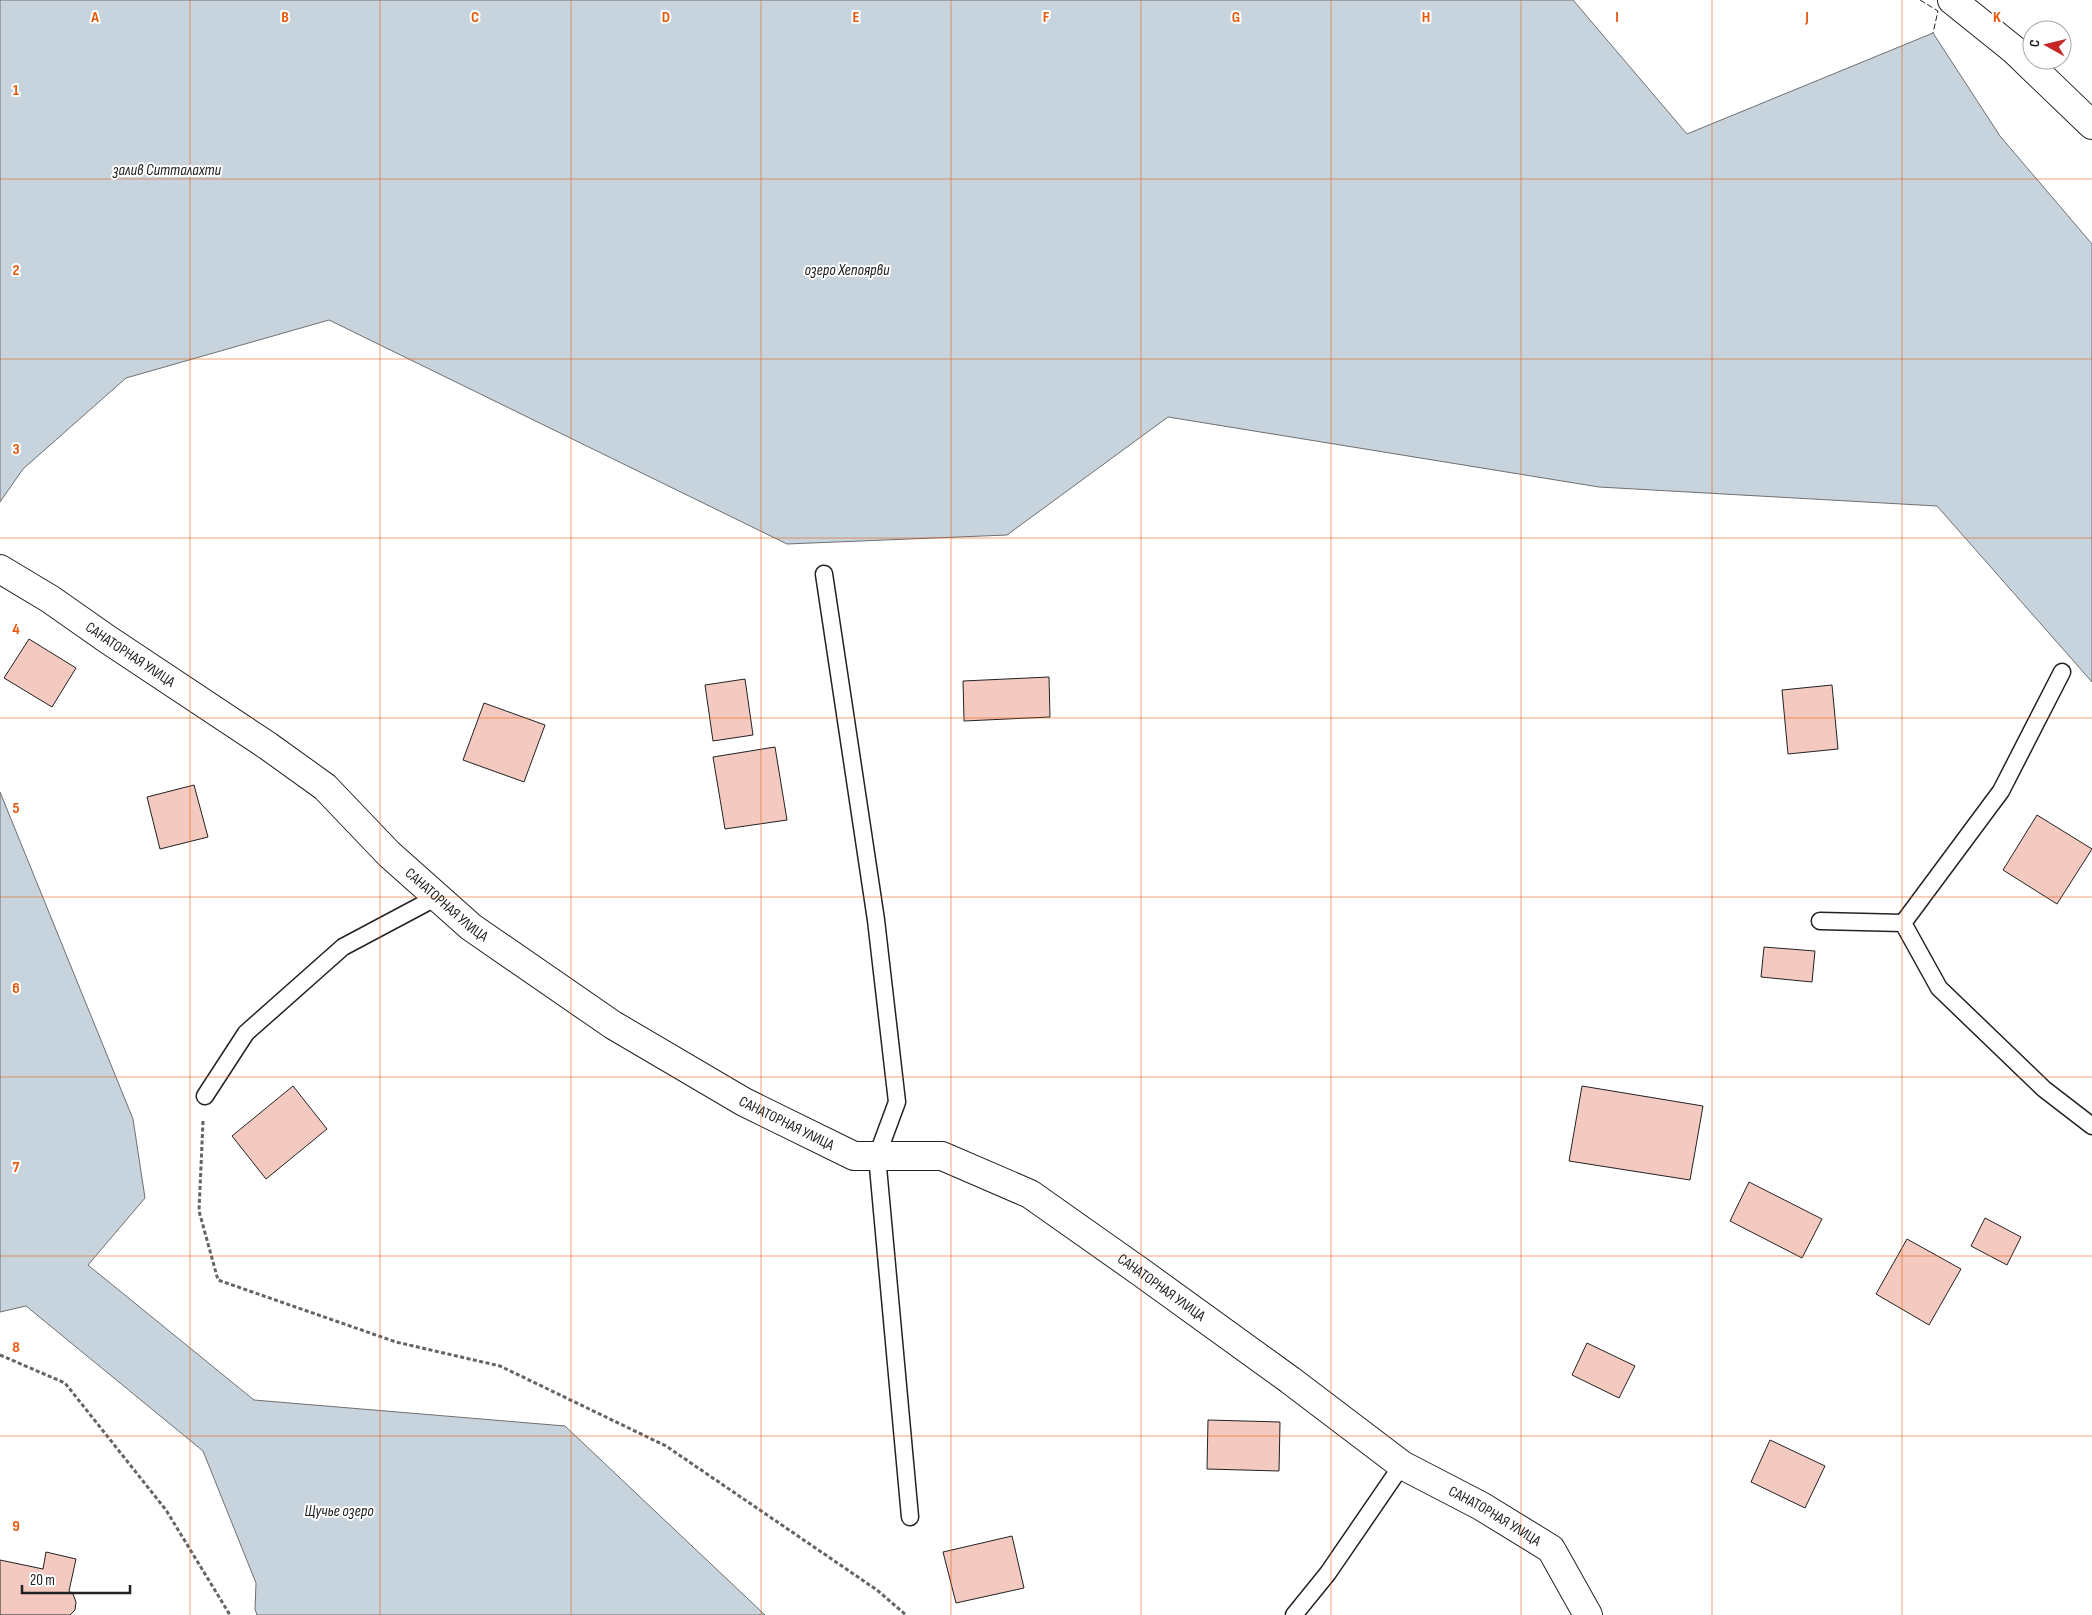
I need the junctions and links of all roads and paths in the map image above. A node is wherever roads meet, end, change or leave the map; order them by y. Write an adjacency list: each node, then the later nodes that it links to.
1 (1952, 0): 2 (street)
2 (2092, 125)
3 (0, 569): 6 (street, САНАТОРНАЯ УЛИЦА)
4 (824, 574): 11 (lane)
5 (2062, 672): 8 (lane)
6 (437, 897): 9 (lane); 11 (street, САНАТОРНАЯ УЛИЦА)
7 (1820, 922): 8 (lane)
8 (1903, 923): 10 (lane)
9 (205, 1096): 16 (path)
10 (2092, 1126)
11 (877, 1156): 13 (street, САНАТОРНАЯ УЛИЦА); 14 (lane)
12 (0, 1356): 15 (path)
13 (1402, 1465): 17 (lane); 18 (street, САНАТОРНАЯ УЛИЦА)
14 (910, 1517)
15 (230, 1615)
16 (906, 1615)
17 (1294, 1615)
18 (1588, 1615)

